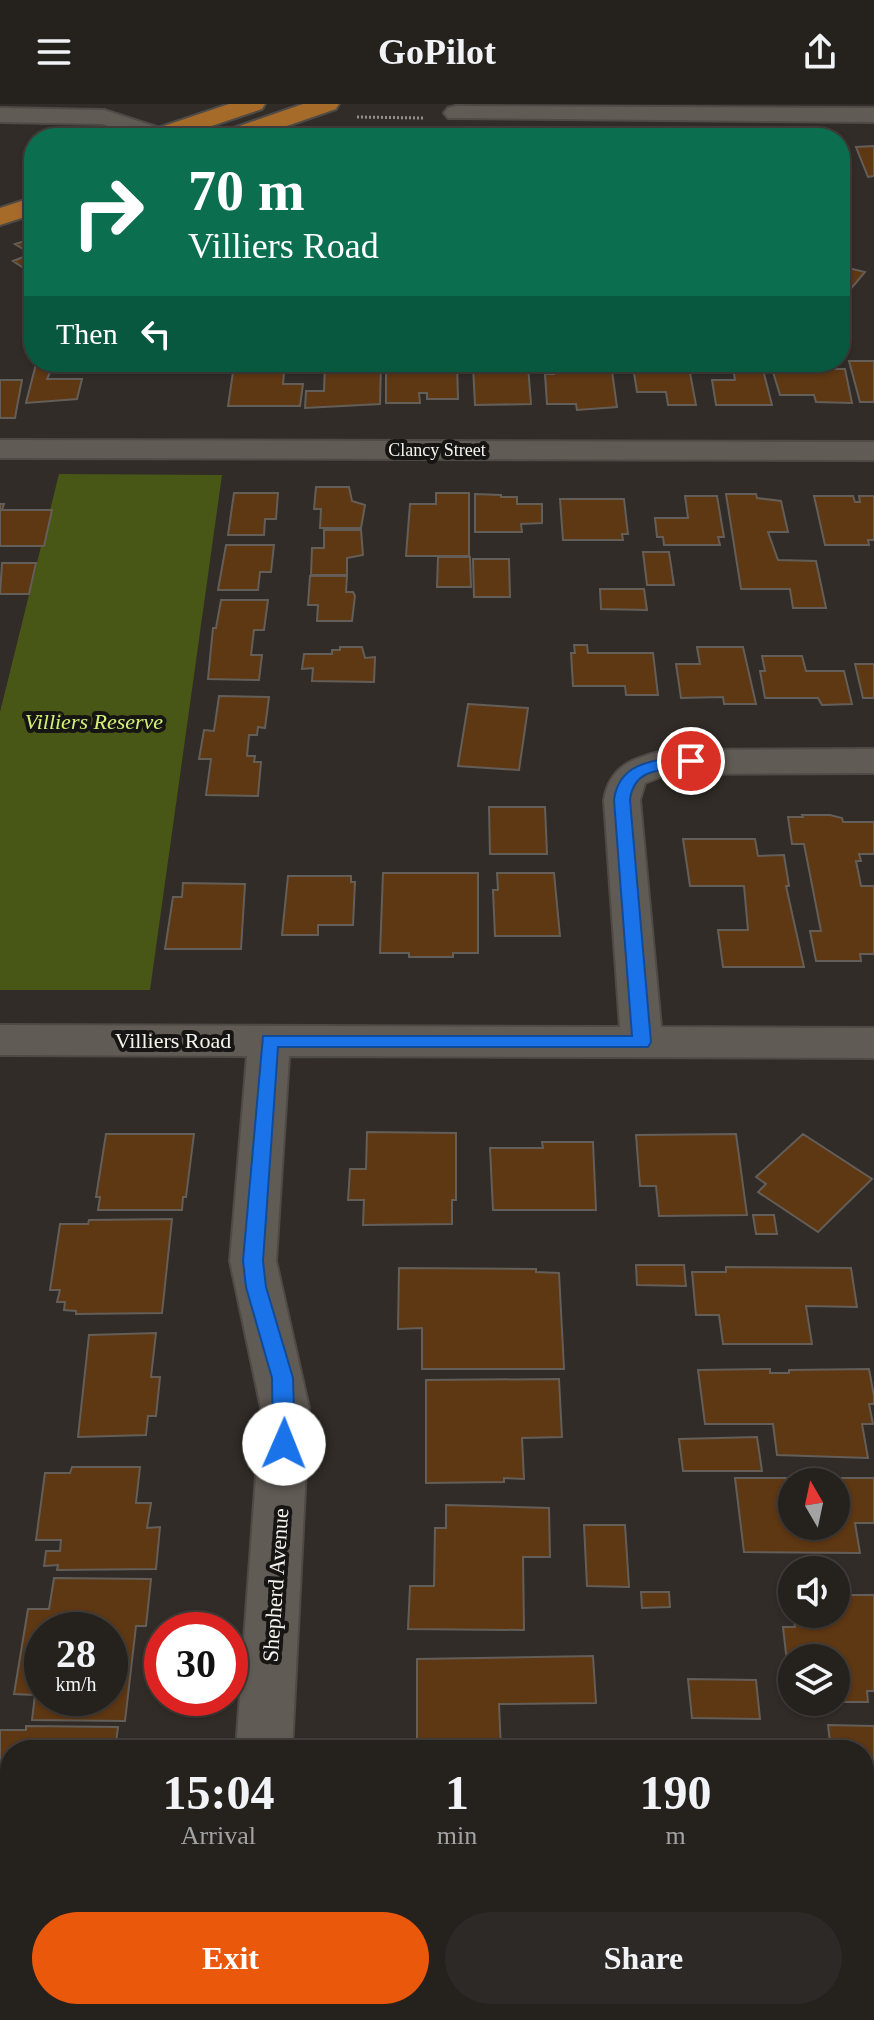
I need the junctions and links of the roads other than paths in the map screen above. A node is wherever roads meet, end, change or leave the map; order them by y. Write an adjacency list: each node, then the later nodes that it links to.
1 (253, 104): 8 (main road)
2 (336, 110): 9 (main road)
3 (456, 113): 6 (street)
4 (0, 115): 7 (street)
5 (874, 115): 6 (street)
6 (682, 126)
7 (135, 128)
8 (185, 128)
9 (267, 128)
10 (24, 209): 11 (main road)
11 (0, 217)
12 (0, 449): 13 (street, Clancy Street)
13 (874, 451)
14 (874, 761): 17 (street)
15 (0, 1040): 16 (street, Villiers Road)
16 (269, 1041): 17 (street, Villiers Road); 19 (street, Shepherd Avenue)
17 (642, 1042): 18 (street, Villiers Road)
18 (874, 1043)
19 (265, 1740)

